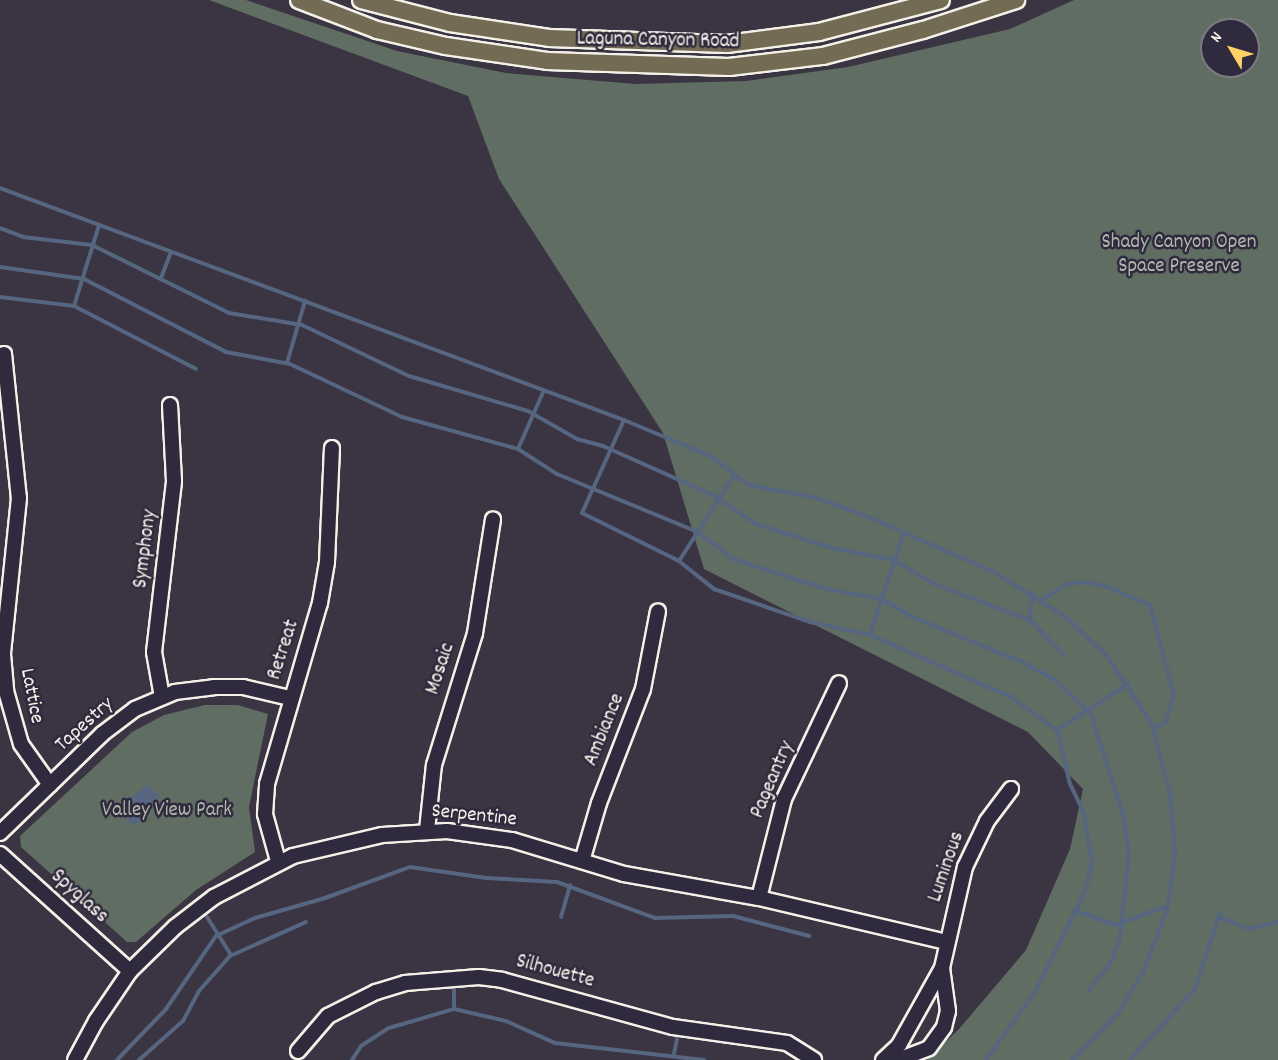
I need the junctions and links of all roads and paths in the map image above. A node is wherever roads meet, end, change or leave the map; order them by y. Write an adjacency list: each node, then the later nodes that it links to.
1 (361, 0): 2 (main road, Laguna Canyon Road)
2 (941, 0)
3 (1016, 0): 4 (main road, Laguna Canyon Road)
4 (310, 2)
5 (4, 354): 13 (street, Lattice)
6 (170, 405): 11 (street, Symphony)
7 (332, 448): 12 (street, Retreat)
8 (494, 519): 15 (street, Mosaic)
9 (658, 611): 19 (street, Ambiance)
10 (840, 683): 20 (street, Pageantry)
11 (162, 697): 12 (street, Tapestry); 13 (street, Tapestry)
12 (290, 698): 18 (street, Retreat)
13 (50, 785): 16 (street, Tapestry)
14 (1011, 789): 21 (street, Luminous)
15 (427, 830): 18 (street, Serpentine); 19 (street, Serpentine)
16 (0, 833)
17 (0, 854): 23 (street, Spyglass)
18 (278, 861): 23 (street, Serpentine)
19 (582, 861): 20 (street, Serpentine)
20 (759, 898): 21 (street, Serpentine)
21 (947, 942): 22 (street, Luminous)
22 (942, 968): 27 (street, Luminous); 28 (street, Luminous)
23 (130, 971): 25 (street, Serpentine)
24 (298, 1051): 26 (street, Silhouette)
25 (75, 1060)
26 (814, 1060)
27 (884, 1060)
28 (898, 1060)

